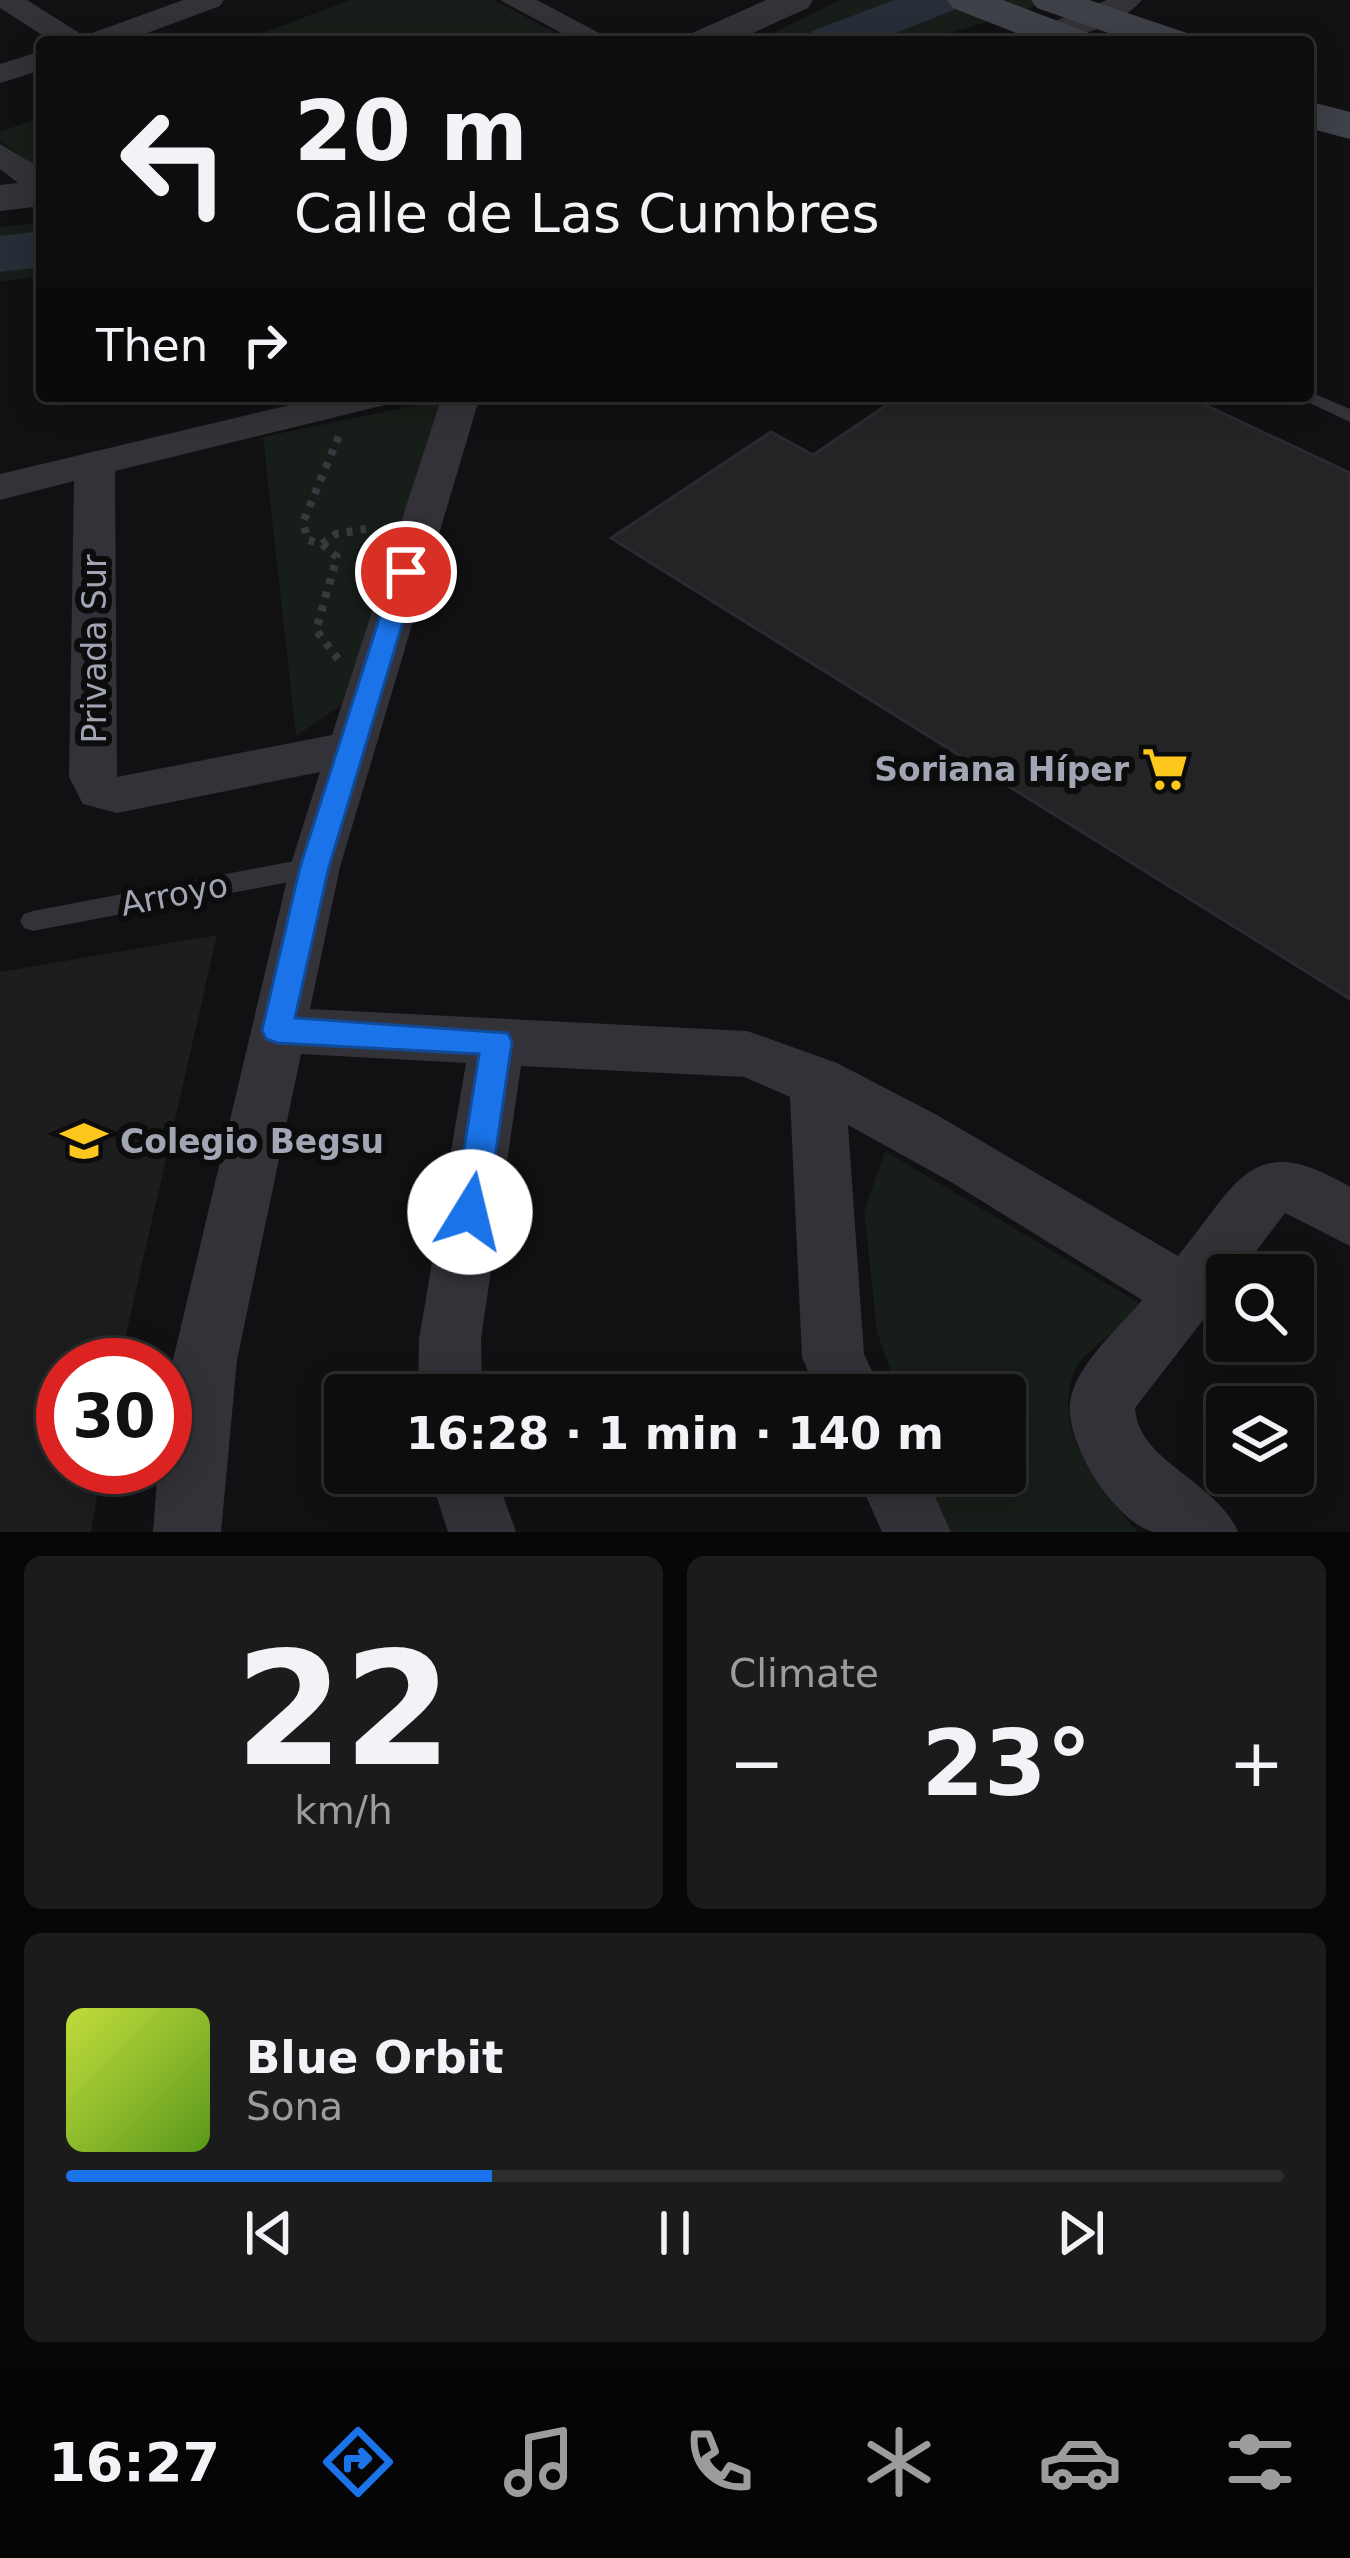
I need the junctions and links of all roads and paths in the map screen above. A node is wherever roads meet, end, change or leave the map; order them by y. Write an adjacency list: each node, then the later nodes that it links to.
1 (7, 0): 7 (street)
2 (210, 0): 8 (street)
3 (514, 0): 9 (street)
4 (795, 0): 10 (street)
5 (967, 0): 6 (main road)
6 (1065, 21): 11 (main road)
7 (64, 36)
8 (111, 36)
9 (589, 36)
10 (716, 36)
11 (1142, 36)
12 (36, 62): 13 (street)
13 (0, 74)
14 (1314, 82): 15 (main road)
15 (1350, 91)
16 (1314, 116): 17 (main road)
17 (1350, 126)
18 (0, 154): 19 (street)
19 (18, 192)
20 (1314, 400): 23 (lane)
21 (350, 402): 25 (street)
22 (459, 402): 30 (street)
23 (1350, 416)
24 (344, 424): 28 (path)
25 (95, 464): 26 (street); 30 (street, Privada Sur)
26 (0, 487)
27 (366, 529): 28 (path)
28 (322, 544): 29 (path)
29 (342, 675)
30 (352, 748): 31 (street)
31 (315, 867): 32 (lane, Arroyo); 33 (street)
32 (33, 921)
33 (277, 1030): 34 (street); 42 (street)
34 (497, 1042): 35 (street); 38 (street)
35 (818, 1080): 37 (street); 39 (street)
36 (1350, 1219): 37 (street)
37 (1187, 1294): 45 (street)
38 (450, 1374)
39 (841, 1374)
40 (469, 1494): 43 (street)
41 (899, 1494): 44 (street)
42 (187, 1532)
43 (482, 1532)
44 (917, 1532)
45 (1204, 1532)

